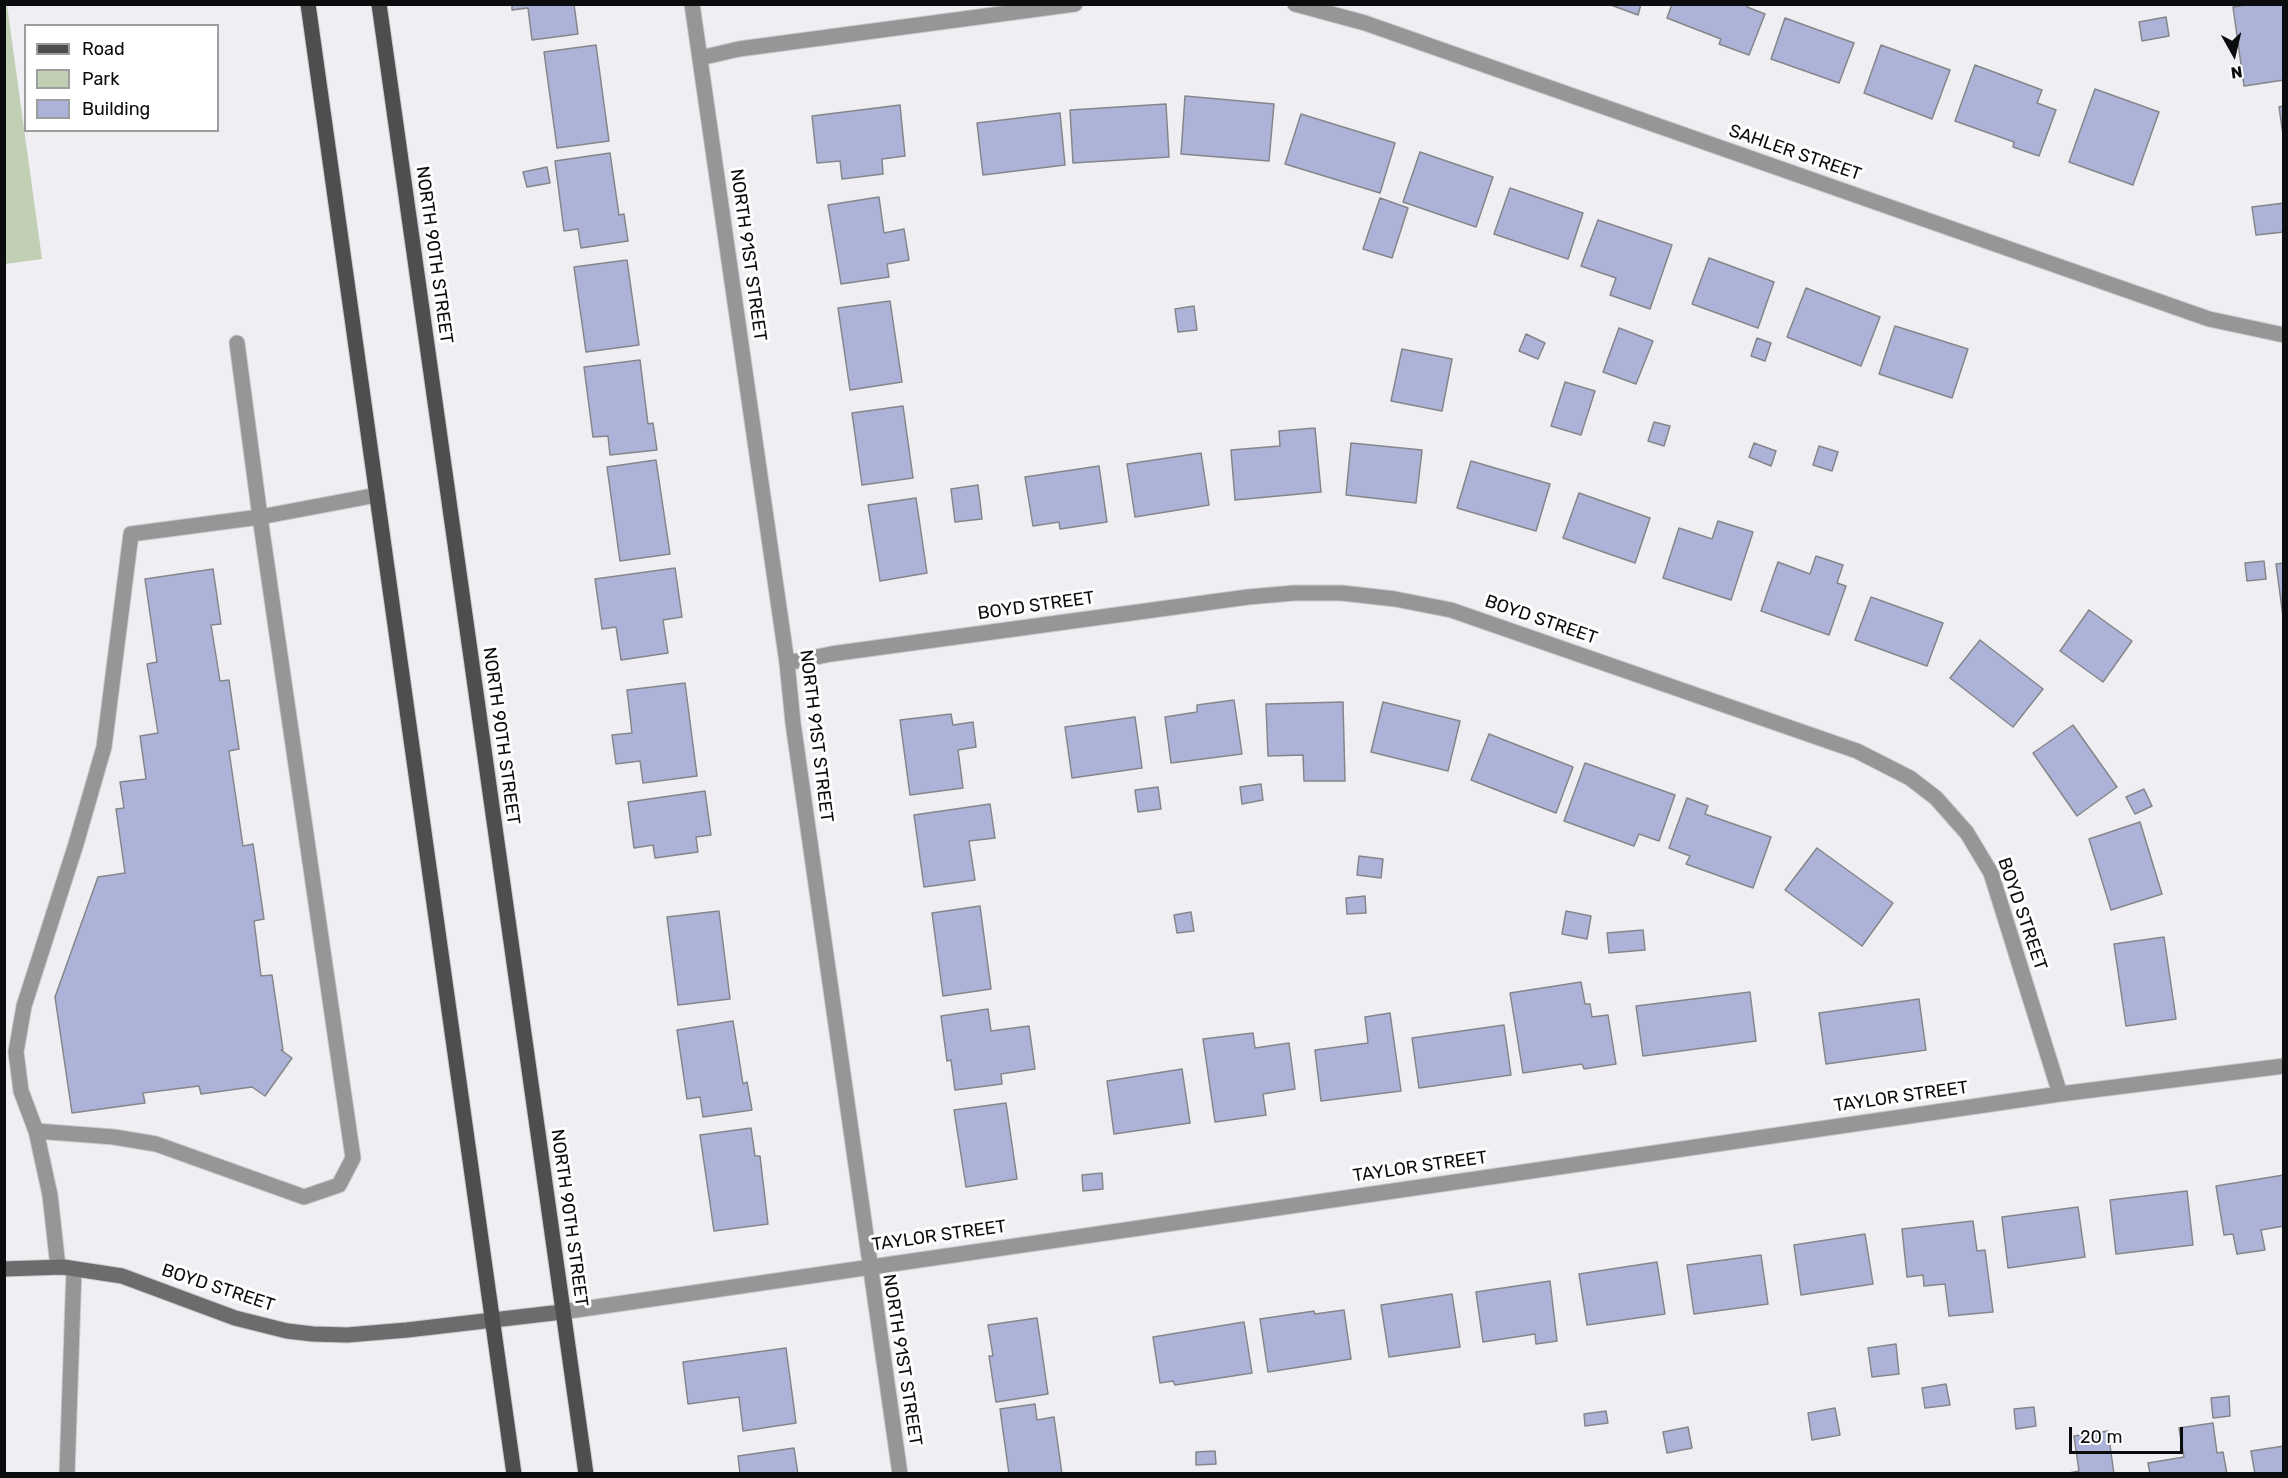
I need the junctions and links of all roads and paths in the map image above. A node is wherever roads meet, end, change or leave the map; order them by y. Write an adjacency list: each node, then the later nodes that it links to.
1 (308, 4): 9 (main road)
2 (379, 4): 19 (main road, NORTH 90TH STREET)
3 (692, 4): 6 (street, NORTH 91ST STREET)
4 (1076, 4): 6 (street)
5 (1296, 4): 7 (street, SAHLER STREET)
6 (700, 58): 11 (street, NORTH 91ST STREET)
7 (2283, 335)
8 (237, 343): 10 (street)
9 (377, 495): 10 (street); 20 (main road)
10 (260, 517): 14 (street); 14 (street)
11 (787, 663): 13 (street, BOYD STREET); 15 (street, NORTH 91ST STREET)
12 (2283, 1066): 13 (street, TAYLOR STREET)
13 (2060, 1094): 15 (street, TAYLOR STREET)
14 (36, 1131): 16 (street)
15 (868, 1266): 19 (street, TAYLOR STREET); 24 (street, NORTH 91ST STREET)
16 (58, 1267): 17 (street, BOYD STREET); 18 (street, BOYD STREET)
17 (4, 1269)
18 (74, 1269): 20 (street, BOYD STREET); 21 (street)
19 (562, 1312): 20 (street, BOYD STREET); 23 (main road, NORTH 90TH STREET)
20 (493, 1320): 22 (main road)
21 (67, 1473)
22 (514, 1473)
23 (585, 1473)
24 (900, 1473)

